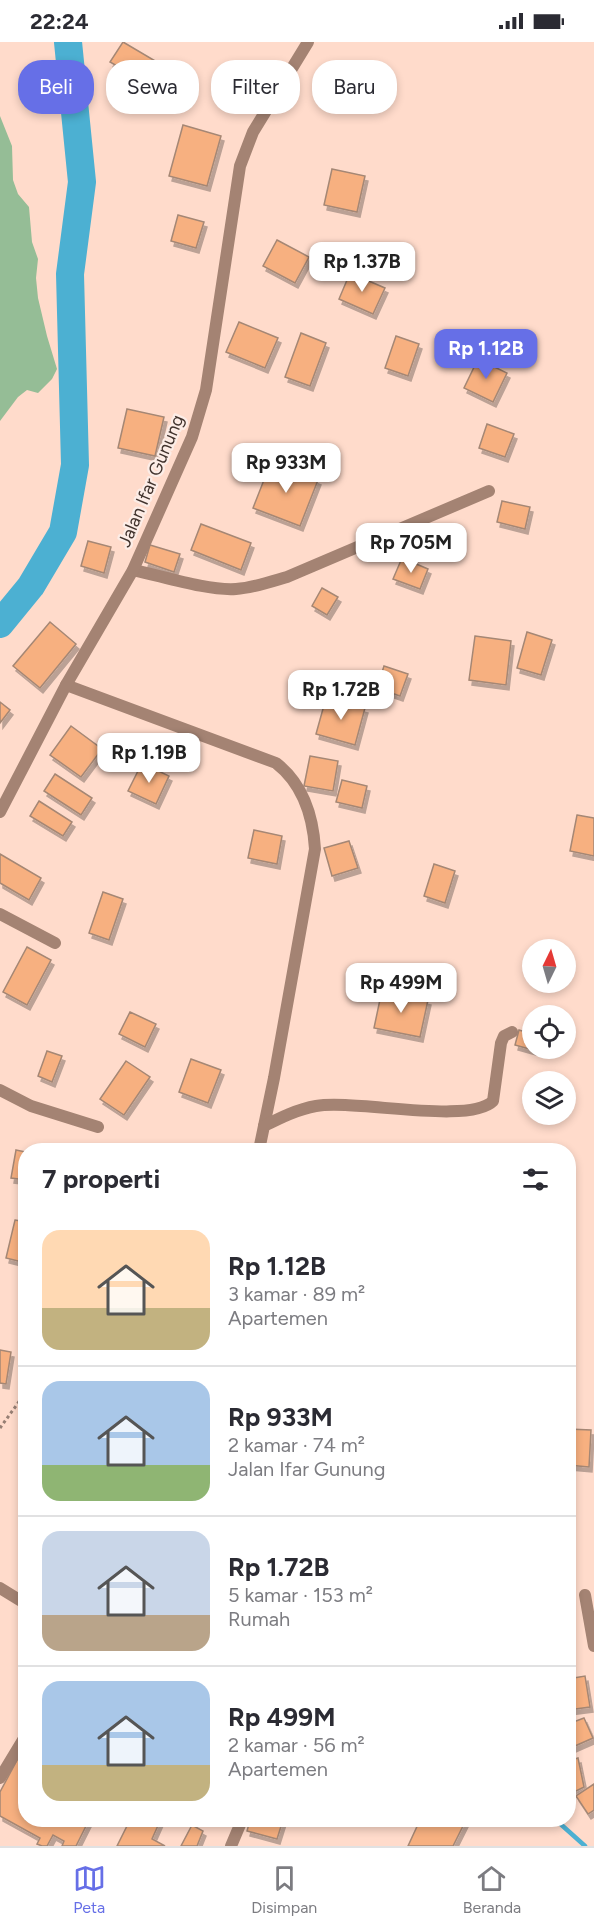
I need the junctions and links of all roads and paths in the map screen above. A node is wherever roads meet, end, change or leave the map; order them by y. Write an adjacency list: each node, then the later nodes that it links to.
1 (308, 42): 3 (street, Jalan Ifar Gunung)
2 (489, 492): 3 (street)
3 (133, 570): 4 (street, Jalan Ifar Gunung)
4 (66, 685): 5 (street, Jalan Ifar Gunung); 10 (street)
5 (0, 812)
6 (0, 914): 7 (street)
7 (55, 942)
8 (512, 1032): 10 (street)
9 (0, 1090): 11 (street)
10 (264, 1126): 12 (street)
11 (98, 1127)
12 (260, 1143)
13 (18, 1403): 14 (path)
14 (0, 1428)
15 (0, 1588): 17 (street)
16 (585, 1594): 18 (street)
17 (18, 1599)
18 (594, 1646)
19 (18, 1748): 20 (street)
20 (0, 1778)
21 (239, 1827): 22 (street)
22 (231, 1846)

